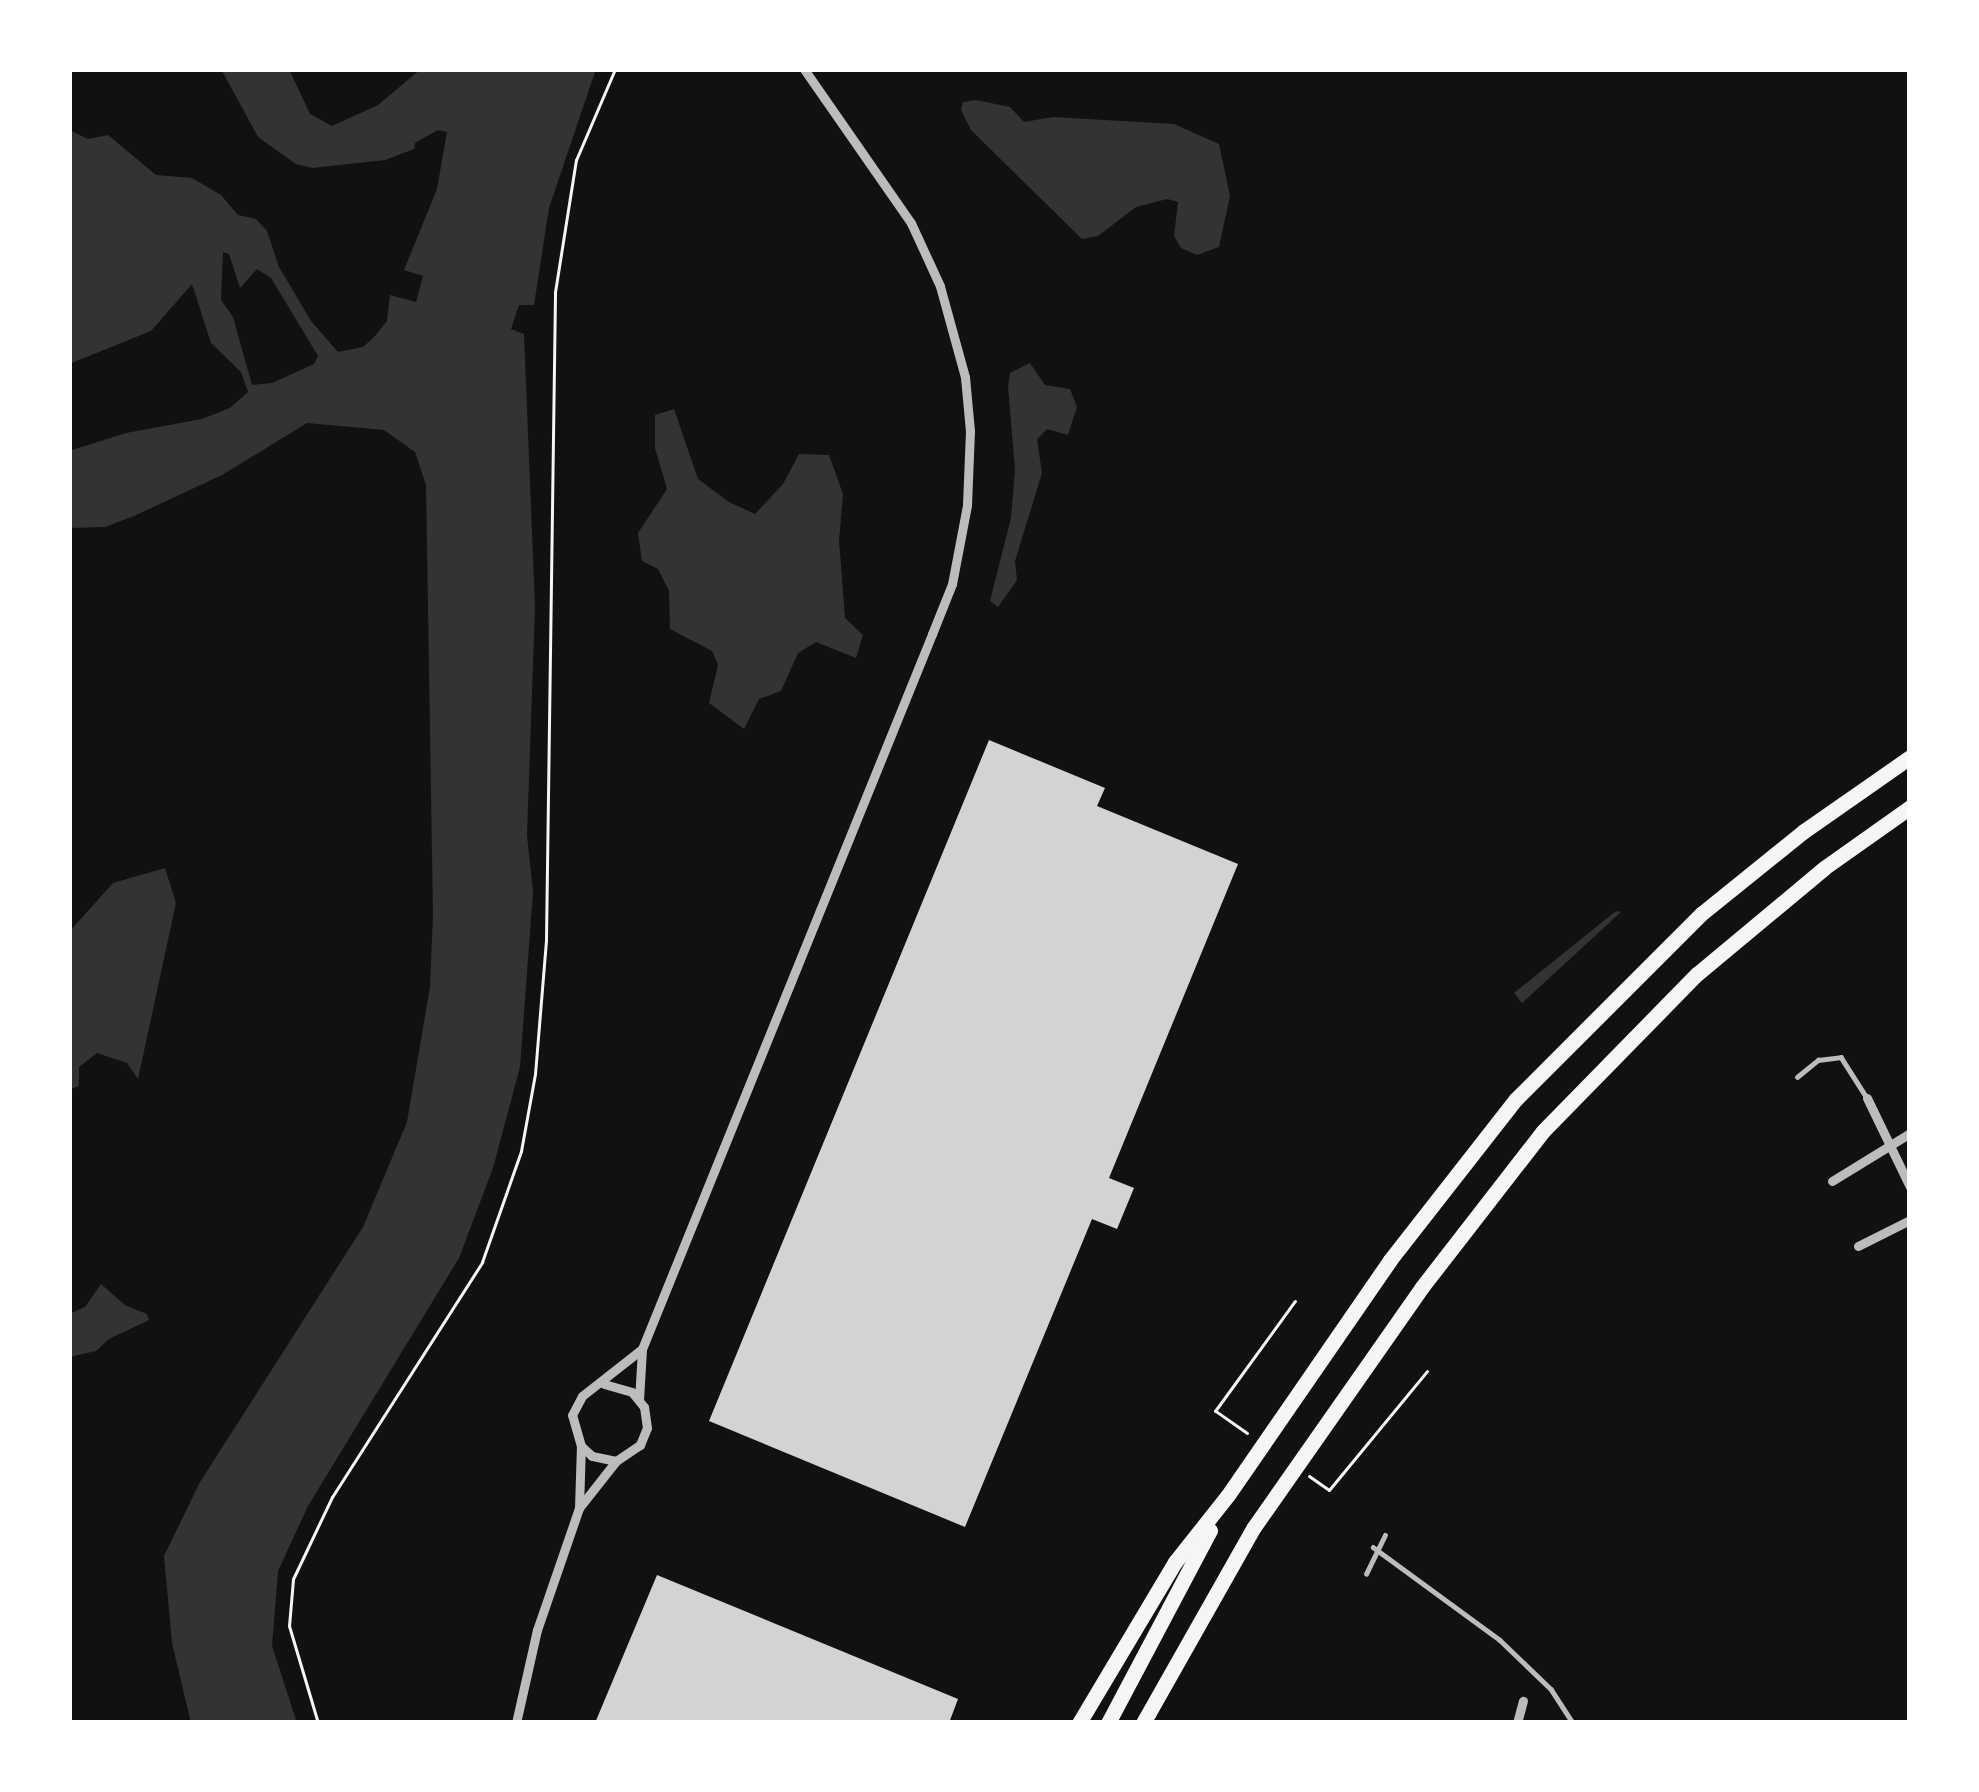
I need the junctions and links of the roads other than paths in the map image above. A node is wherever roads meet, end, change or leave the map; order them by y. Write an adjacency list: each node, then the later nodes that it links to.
1 (804, 69): 12 (street)
2 (1910, 757): 17 (highway)
3 (1910, 807): 26 (highway)
4 (1797, 1077): 5 (lane)
5 (1867, 1098): 7 (street)
6 (1910, 1133): 7 (street)
7 (1888, 1144): 8 (street); 9 (street)
8 (1832, 1181)
9 (1910, 1187)
10 (1910, 1220): 11 (street)
11 (1858, 1246)
12 (642, 1349): 13 (street); 14 (street)
13 (604, 1384): 14 (street); 15 (street)
14 (639, 1400): 16 (street)
15 (581, 1445): 16 (street); 18 (street)
16 (616, 1461): 18 (street)
17 (1228, 1495): 24 (highway); 25 (highway)
18 (579, 1508): 23 (street)
19 (1385, 1535): 20 (lane)
20 (1375, 1549): 21 (lane); 28 (lane)
21 (1366, 1574)
22 (1523, 1701): 27 (street)
23 (519, 1719)
24 (1079, 1723)
25 (1108, 1723)
26 (1143, 1723)
27 (1517, 1723)
28 (1574, 1723)

